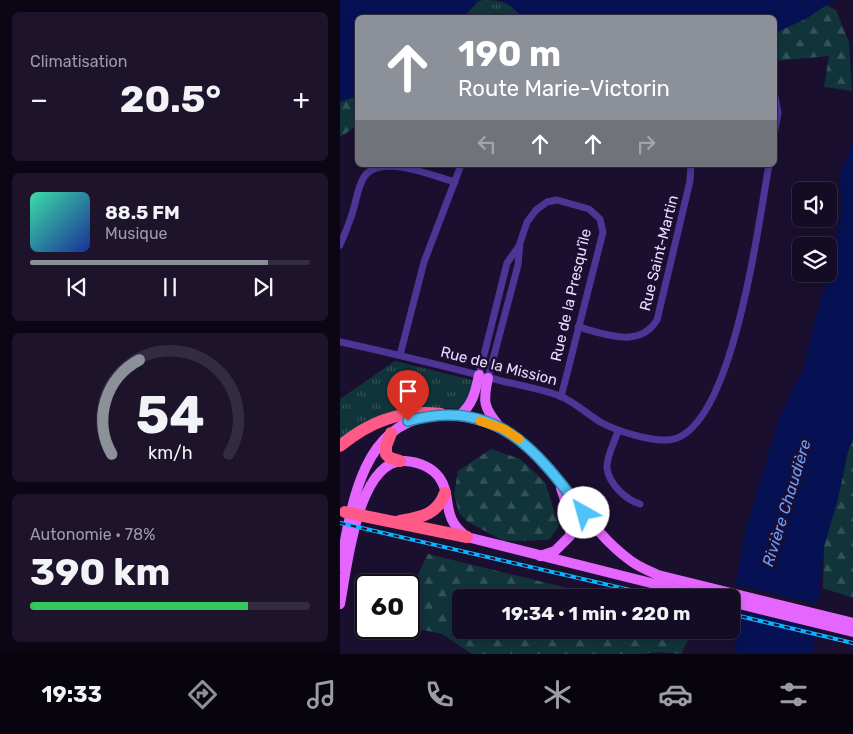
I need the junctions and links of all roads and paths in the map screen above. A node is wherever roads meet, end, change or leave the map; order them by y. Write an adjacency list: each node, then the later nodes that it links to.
1 (380, 167): 7 (street)
2 (399, 167): 6 (street)
3 (460, 167): 6 (street)
4 (691, 167): 8 (street, Rue Saint-Martin)
5 (769, 167): 16 (street, Rue de la Mission)
6 (455, 182): 10 (street)
7 (340, 245)
8 (578, 327): 11 (street, Rue de la Presqu'île); 12 (street, Rue de la Presqu'île)
9 (340, 342): 10 (street, Rue de la Mission)
10 (400, 355): 11 (street, Rue de la Mission)
11 (483, 377): 12 (street, Rue de la Mission); 14 (main road); 15 (main road)
12 (561, 396): 16 (street, Rue de la Mission)
13 (441, 414): 14 (main road); 17 (main road); 18 (highway)
14 (459, 416): 15 (main road)
15 (499, 426): 20 (main road)
16 (618, 431): 22 (street)
17 (391, 433): 19 (highway); 27 (main road)
18 (340, 446)
19 (400, 461): 21 (main road); 30 (main road)
20 (557, 477): 26 (main road); 28 (main road)
21 (445, 493): 24 (highway); 25 (main road)
22 (640, 504)
23 (342, 511): 24 (highway, bridge)
24 (395, 522): 25 (highway)
25 (467, 537): 26 (main road)
26 (540, 556): 28 (main road)
27 (340, 567)
28 (657, 579): 29 (main road); 32 (main road)
29 (685, 589)
30 (340, 604)
31 (740, 604): 33 (main road)
32 (853, 623)
33 (853, 632)

